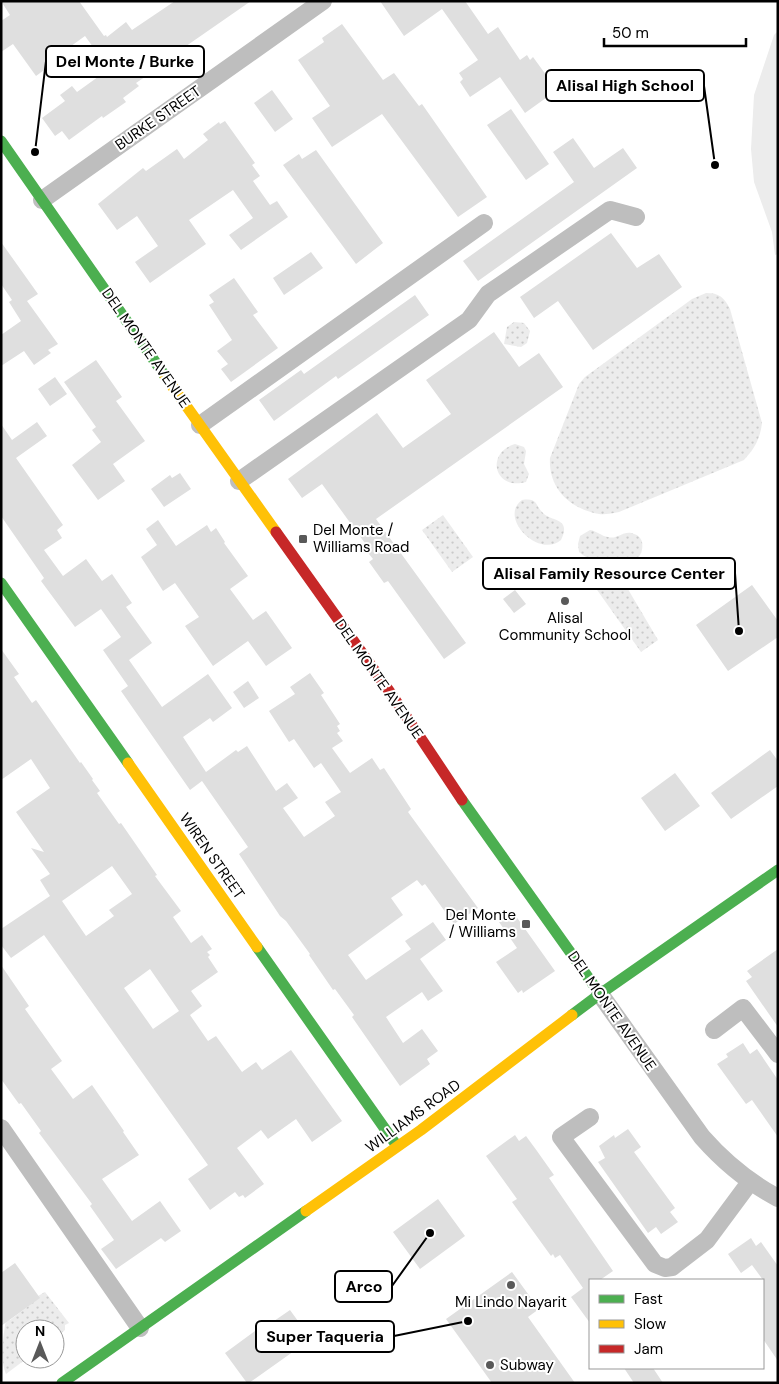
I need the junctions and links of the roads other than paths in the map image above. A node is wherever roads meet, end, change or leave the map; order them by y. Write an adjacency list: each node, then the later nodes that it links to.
1 (323, 1): 3 (street, BURKE STREET)
2 (1, 141): 3 (street, DEL MONTE AVENUE)
3 (42, 200): 6 (street, DEL MONTE AVENUE)
4 (636, 217): 7 (street)
5 (484, 223): 6 (street)
6 (200, 425): 7 (street, DEL MONTE AVENUE)
7 (239, 481): 10 (street, DEL MONTE AVENUE)
8 (1, 583): 15 (street, WIREN STREET)
9 (778, 870): 10 (street, WILLIAMS ROAD)
10 (600, 994): 15 (street, WILLIAMS ROAD); 16 (street, DEL MONTE AVENUE)
11 (714, 1030): 12 (street)
12 (778, 1054)
13 (590, 1116): 16 (street)
14 (1, 1128): 18 (street)
15 (397, 1146): 18 (street, WILLIAMS ROAD)
16 (750, 1182): 17 (street, DEL MONTE AVENUE)
17 (778, 1198)
18 (140, 1328): 19 (street, WILLIAMS ROAD)
19 (62, 1383)

